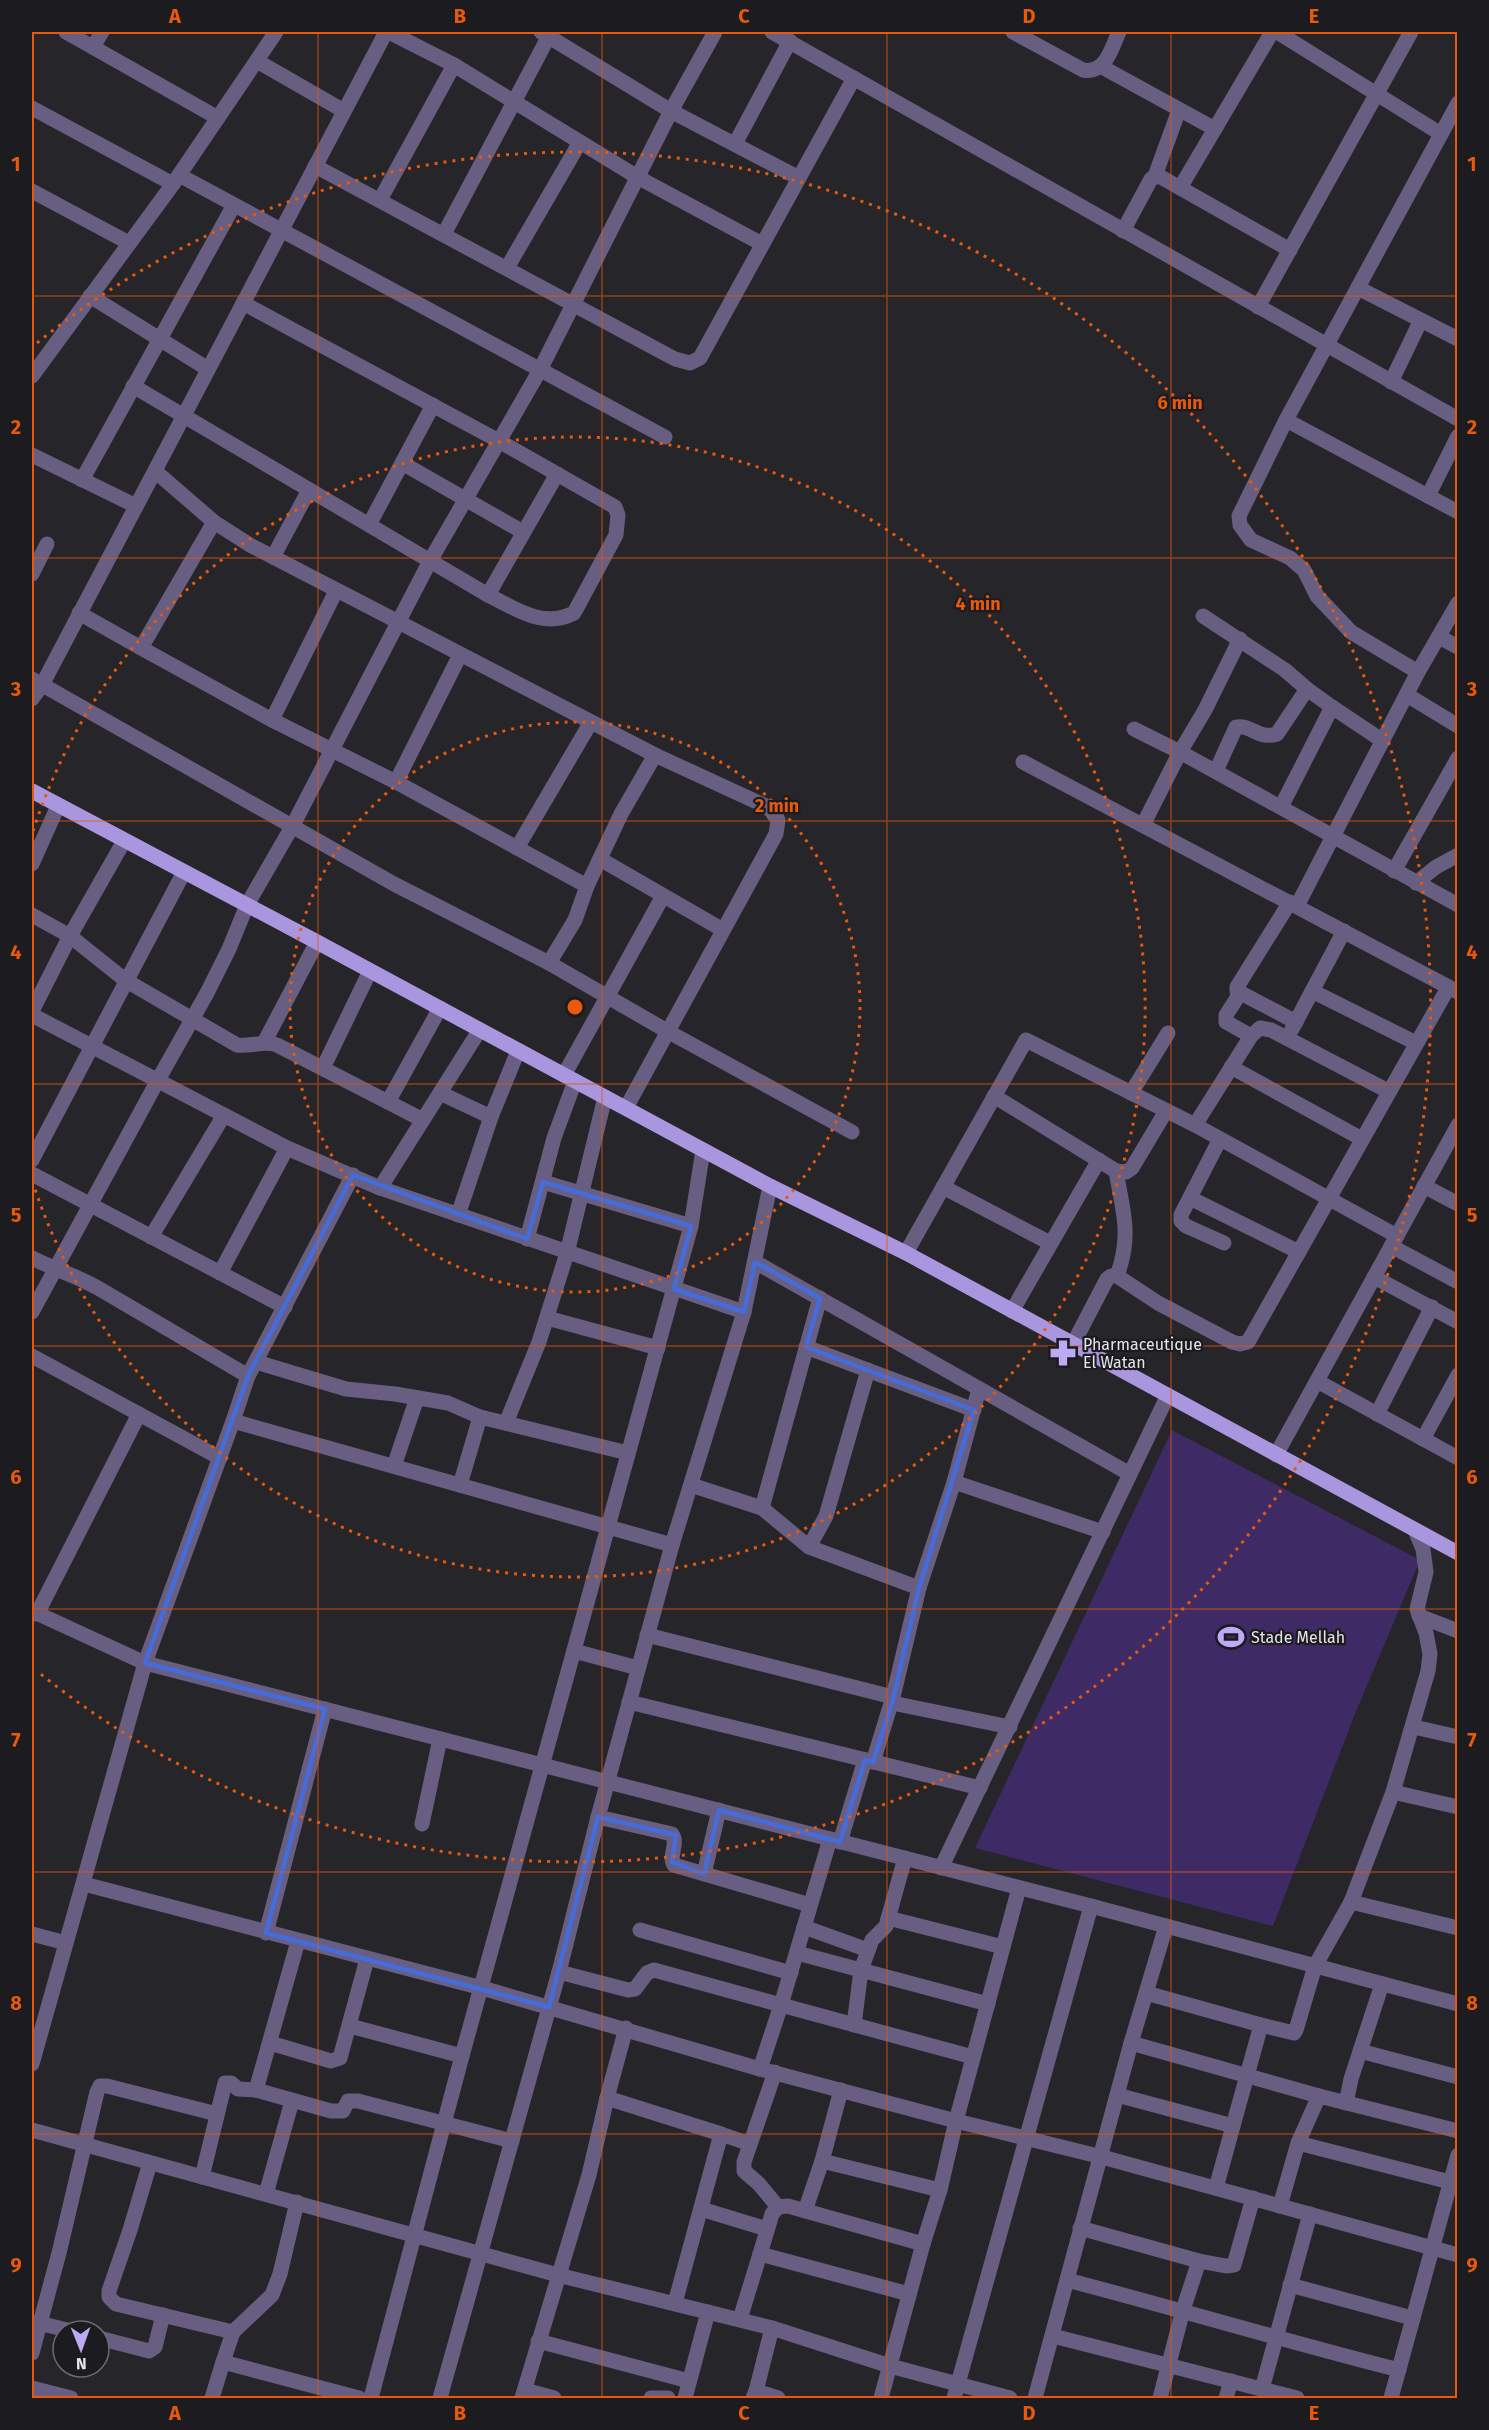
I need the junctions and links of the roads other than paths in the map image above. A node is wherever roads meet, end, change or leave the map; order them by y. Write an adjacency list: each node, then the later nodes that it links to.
1 (66, 32): 15 (street)
2 (102, 32): 15 (street)
3 (276, 32): 16 (street)
4 (388, 32): 17 (street); 25 (street)
5 (715, 32): 26 (street)
6 (772, 32): 14 (street)
7 (1013, 32): 13 (street)
8 (1119, 32): 18 (street)
9 (1272, 32): 28 (street)
10 (1277, 32): 20 (street)
11 (1411, 32): 20 (street)
12 (547, 33): 21 (street); 26 (street)
13 (1035, 37): 18 (street)
14 (790, 42): 19 (street); 31 (street)
15 (93, 47): 27 (street)
16 (257, 61): 25 (street); 27 (street)
17 (454, 64): 21 (street); 39 (street)
18 (1101, 67): 24 (street)
19 (854, 78): 35 (street); 42 (street)
20 (1376, 94): 29 (street); 46 (street)
21 (515, 100): 30 (street); 43 (street)
22 (1458, 104): 29 (street)
23 (32, 108): 36 (street)
24 (1179, 110): 28 (street); 33 (street)
25 (344, 111): 32 (street)
26 (671, 111): 31 (street); 34 (street)
27 (218, 118): 36 (street)
28 (1215, 129): 37 (street)
29 (1441, 134): 48 (street)
30 (580, 142): 34 (street); 47 (street)
31 (735, 144): 35 (street)
32 (315, 166): 39 (street); 41 (street)
33 (1155, 176): 37 (street); 42 (street)
34 (639, 178): 45 (street); 51 (street)
35 (799, 178): 45 (street)
36 (176, 179): 40 (street); 44 (street)
37 (1180, 188): 46 (street)
38 (32, 191): 44 (street)
39 (380, 200): 43 (street)
40 (234, 205): 41 (street); 54 (street)
41 (281, 230): 50 (street); 59 (street)
42 (1123, 231): 52 (street)
43 (444, 234): 47 (street)
44 (129, 243): 49 (street)
45 (762, 244): 51 (street)
46 (1290, 250): 52 (street)
47 (507, 268): 51 (street)
48 (1358, 288): 53 (street); 56 (street)
49 (90, 296): 54 (street); 57 (street)
50 (243, 303): 58 (street); 63 (street)
51 (573, 306): 59 (street)
52 (1258, 307): 56 (street)
53 (1420, 322): 55 (street); 61 (street)
54 (159, 338): 58 (street); 62 (street)
55 (1458, 339)
56 (1326, 346): 61 (street); 66 (street)
57 (37, 358): 60 (street)
58 (208, 369): 64 (street)
59 (540, 370): 68 (street); 69 (street)
60 (32, 376)
61 (1391, 382): 65 (street)
62 (133, 386): 64 (street); 74 (street)
63 (433, 405): 69 (street); 71 (street)
64 (184, 415): 72 (street); 75 (street)
65 (1457, 418)
66 (1286, 420): 76 (street); 98 (street)
67 (1458, 436): 76 (street)
68 (665, 437)
69 (499, 441): 73 (street); 77 (street)
70 (32, 455): 74 (street)
71 (402, 463): 77 (street); 81 (street)
72 (156, 471): 78 (street); 80 (street)
73 (557, 474): 82 (street); 88 (street)
74 (82, 480): 78 (street)
75 (309, 490): 81 (street); 84 (street)
76 (1428, 496): 79 (street)
77 (466, 499): 82 (street); 85 (street)
78 (136, 506): 90 (street)
79 (1458, 512)
80 (214, 522): 84 (street); 96 (street)
81 (369, 525): 85 (street)
82 (524, 532): 88 (street)
83 (48, 544): 86 (street)
84 (273, 556): 87 (street)
85 (430, 561): 88 (street); 92 (street)
86 (32, 574)
87 (336, 591): 92 (street); 104 (street)
88 (488, 595)
89 (1458, 603): 93 (street)
90 (79, 613): 96 (street); 99 (street)
91 (1203, 616): 94 (street)
92 (397, 622): 97 (street); 109 (street)
93 (1439, 637): 95 (street); 98 (street)
94 (1240, 639): 100 (street); 110 (street)
95 (1458, 647)
96 (141, 648): 104 (street)
97 (460, 654): 105 (street); 115 (street)
98 (1418, 672): 101 (street)
99 (37, 682): 102 (street); 119 (street)
100 (1307, 689): 103 (street); 114 (street)
101 (1407, 695): 106 (street); 108 (street)
102 (32, 699)
103 (1332, 707): 108 (street); 118 (street)
104 (272, 720): 109 (street)
105 (591, 722): 111 (street); 123 (street)
106 (1458, 726)
107 (1134, 729): 110 (street)
108 (1383, 741): 121 (street)
109 (333, 749): 115 (street); 119 (street)
110 (1180, 752): 114 (street); 120 (street)
111 (655, 755): 125 (street); 136 (street)
112 (1458, 758): 127 (street)
113 (1023, 762): 120 (street)
114 (1215, 771): 118 (street)
115 (396, 782): 123 (street)
116 (32, 791): 117 (main road)
117 (58, 806): 122 (main road); 126 (street)
118 (1281, 807): 121 (street)
119 (293, 825): 133 (street); 140 (street)
120 (1143, 825): 132 (street)
121 (1333, 836): 127 (street); 132 (street)
122 (124, 841): 128 (main road); 138 (street)
123 (517, 848): 130 (street)
124 (1458, 855): 129 (street)
125 (600, 859): 130 (street); 131 (street)
126 (32, 864)
127 (1394, 871): 129 (street)
128 (184, 872): 133 (main road); 142 (street)
129 (1416, 883): 134 (street)
130 (587, 886): 140 (street)
131 (663, 896): 136 (street); 146 (street)
132 (1294, 904): 137 (street); 145 (street)
133 (247, 905): 139 (main road); 149 (street)
134 (1458, 905)
135 (32, 915): 138 (street)
136 (723, 930): 152 (street)
137 (1344, 931): 143 (street); 144 (street)
138 (70, 936): 142 (street); 148 (street)
139 (317, 942): 141 (main road); 156 (street)
140 (549, 963): 146 (street)
141 (370, 971): 147 (main road); 161 (street)
142 (125, 980): 149 (street); 158 (street)
143 (1453, 990): 157 (street)
144 (1312, 991): 150 (street); 157 (street)
145 (1239, 995): 150 (street); 154 (street)
146 (608, 997): 152 (street); 162 (street)
147 (440, 1008): 151 (main road); 169 (street)
148 (32, 1013): 158 (street)
149 (193, 1018): 156 (street); 163 (street)
150 (1296, 1022): 155 (street)
151 (479, 1031): 159 (main road); 165 (street)
152 (667, 1032): 170 (street); 177 (street)
153 (1168, 1033): 166 (street)
154 (1251, 1036): 155 (street); 160 (street)
155 (1287, 1039): 164 (street)
156 (266, 1041): 161 (street)
157 (1416, 1043): 164 (street)
158 (91, 1046): 163 (street); 182 (street)
159 (518, 1051): 162 (main road); 173 (street)
160 (1232, 1067): 175 (street); 178 (street)
161 (322, 1068): 169 (street)
162 (569, 1078): 168 (main road); 187 (street)
163 (158, 1080): 172 (street); 196 (street)
164 (1388, 1091): 178 (street)
165 (440, 1093): 173 (street); 174 (street)
166 (1131, 1093): 167 (street); 171 (street)
167 (994, 1096): 183 (street); 190 (street)
168 (605, 1097): 170 (main road); 192 (street)
169 (387, 1102): 174 (street)
170 (626, 1108): 181 (main road)
171 (1166, 1111): 175 (street); 184 (street)
172 (224, 1115): 180 (street); 199 (street)
173 (491, 1117): 197 (street)
174 (423, 1120): 191 (street)
175 (1195, 1125): 179 (street)
176 (1458, 1125): 189 (street)
177 (852, 1132)
178 (1362, 1138): 194 (street)
179 (1220, 1139): 193 (street); 194 (street)
180 (287, 1148): 186 (street); 210 (street)
181 (703, 1150): 188 (main road); 198 (street)
182 (32, 1160)
183 (1099, 1160): 184 (street); 202 (street)
184 (1116, 1171): 211 (street)
185 (32, 1174): 196 (street)
186 (352, 1175): 191 (street); 216 (street)
187 (543, 1182): 192 (street); 200 (street)
188 (770, 1186): 206 (main road); 208 (street)
189 (1424, 1186): 195 (street); 201 (street)
190 (942, 1187): 202 (street); 206 (street)
191 (380, 1188): 197 (street)
192 (580, 1192): 198 (street); 205 (street)
193 (1190, 1198): 203 (street); 204 (street)
194 (1330, 1199): 201 (street); 204 (street)
195 (1458, 1204)
196 (90, 1205): 199 (street); 209 (street)
197 (458, 1215): 200 (street)
198 (691, 1226): 214 (street)
199 (151, 1237): 210 (street)
200 (527, 1239): 205 (street)
201 (1394, 1241): 212 (street); 213 (street)
202 (1050, 1243): 218 (street)
203 (1224, 1243)
204 (1299, 1252): 211 (street)
205 (567, 1253): 214 (street); 221 (street)
206 (906, 1253): 218 (main road)
207 (32, 1258): 209 (street)
208 (755, 1262): 215 (street); 220 (street)
209 (54, 1269): 219 (street); 227 (street)
210 (220, 1273): 216 (street)
211 (1117, 1276): 223 (street)
212 (1374, 1277): 217 (street); 230 (street)
213 (1458, 1282)
214 (674, 1289): 220 (street); 224 (street)
215 (820, 1298): 225 (street); 231 (street)
216 (285, 1307): 227 (street)
217 (1432, 1307): 222 (street); 236 (street)
218 (1012, 1311): 223 (main road)
219 (32, 1312)
220 (744, 1312): 249 (street)
221 (547, 1318): 224 (street); 239 (street)
222 (1458, 1322)
223 (1073, 1344): 232 (main road)
224 (658, 1347): 241 (street)
225 (806, 1347): 228 (street); 250 (street)
226 (32, 1356): 235 (street)
227 (252, 1369): 233 (street); 238 (street)
228 (868, 1370): 234 (street); 255 (street)
229 (1458, 1375): 240 (street)
230 (1317, 1381): 236 (street); 242 (street)
231 (980, 1389): 234 (street); 246 (street)
232 (1168, 1395): 242 (main road); 246 (street)
233 (417, 1398): 237 (street); 245 (street)
234 (974, 1410): 247 (street)
235 (139, 1414): 243 (street); 258 (street)
236 (1377, 1414): 240 (street)
237 (480, 1417): 239 (street); 248 (street)
238 (233, 1421): 243 (street); 245 (street)
239 (506, 1423): 241 (street)
240 (1424, 1439): 244 (street)
241 (628, 1453): 251 (street)
242 (1276, 1455): 252 (main road)
243 (220, 1458): 263 (street)
244 (1458, 1458)
245 (394, 1466): 248 (street)
246 (1130, 1474): 253 (street)
247 (954, 1482): 253 (street); 257 (street)
248 (460, 1485): 251 (street)
249 (691, 1485): 250 (street); 254 (street)
250 (762, 1508): 255 (street)
251 (608, 1526): 254 (street); 262 (street)
252 (1415, 1530): 256 (main road); 259 (street)
253 (1103, 1532): 268 (street)
254 (672, 1545): 261 (street)
255 (809, 1547): 257 (street)
256 (1458, 1553)
257 (919, 1588): 265 (street)
258 (34, 1612): 263 (street)
259 (1419, 1616): 260 (street); 269 (street)
260 (1458, 1631)
261 (647, 1635): 264 (street); 265 (street)
262 (574, 1651): 264 (street); 273 (street)
263 (145, 1663): 267 (street); 285 (street)
264 (638, 1668): 266 (street)
265 (893, 1700): 268 (street); 272 (street)
266 (629, 1702): 272 (street); 274 (street)
267 (326, 1709): 271 (street); 295 (street)
268 (1010, 1727): 275 (street)
269 (1414, 1727): 270 (street); 276 (street)
270 (1458, 1737)
271 (440, 1739): 273 (street); 280 (street)
272 (869, 1761): 275 (street); 281 (street)
273 (544, 1765): 274 (street); 308 (street)
274 (608, 1782): 278 (street); 279 (street)
275 (980, 1788): 283 (street)
276 (1393, 1792): 277 (street); 287 (street)
277 (1458, 1807)
278 (719, 1810): 281 (street); 284 (street)
279 (598, 1817): 284 (street); 305 (street)
280 (422, 1824)
281 (835, 1840): 282 (street); 288 (street)
282 (905, 1858): 283 (street); 290 (street)
283 (941, 1868): 286 (street)
284 (704, 1874): 288 (street)
285 (84, 1884): 295 (street); 298 (street)
286 (1019, 1888): 289 (street); 299 (street)
287 (1351, 1902): 293 (street); 303 (street)
288 (810, 1905): 292 (street)
289 (1091, 1906): 291 (street); 341 (street)
290 (888, 1918): 299 (street); 300 (street)
291 (1166, 1926): 303 (street); 309 (street)
292 (804, 1927): 300 (street); 301 (street)
293 (1458, 1928)
294 (640, 1930): 306 (street)
295 (266, 1933): 297 (street)
296 (32, 1934): 298 (street)
297 (298, 1941): 302 (street); 318 (street)
298 (66, 1943): 323 (street)
299 (1003, 1947): 310 (street)
300 (868, 1950): 304 (street)
301 (797, 1953): 304 (street); 306 (street)
302 (367, 1959): 308 (street); 316 (street)
303 (1315, 1966): 307 (street); 315 (street)
304 (861, 1970): 310 (street); 314 (street)
305 (559, 1972): 312 (street); 313 (street)
306 (790, 1973): 312 (street)
307 (1382, 1984): 311 (street); 320 (street)
308 (482, 1988): 313 (street); 321 (street)
309 (1146, 1993): 315 (street); 319 (street)
310 (988, 2004): 322 (street)
311 (1458, 2004)
312 (781, 2005): 314 (street); 324 (street)
313 (549, 2007): 317 (street); 342 (street)
314 (854, 2025): 322 (street)
315 (1261, 2025): 325 (street)
316 (350, 2026): 318 (street); 321 (street)
317 (626, 2028): 324 (street); 331 (street)
318 (270, 2043): 327 (street)
319 (1131, 2043): 325 (street); 329 (street)
320 (1360, 2051): 326 (street); 333 (street)
321 (462, 2056): 336 (street)
322 (973, 2057): 335 (street)
323 (32, 2064)
324 (768, 2071): 328 (street); 345 (street)
325 (1246, 2075): 330 (street); 337 (street)
326 (1458, 2077)
327 (256, 2090): 332 (street); 334 (street)
328 (842, 2090): 335 (street); 348 (street)
329 (1117, 2095): 337 (street); 347 (street)
330 (1319, 2096): 333 (street); 343 (street)
331 (607, 2098): 340 (street); 371 (street)
332 (292, 2101): 336 (street); 354 (street)
333 (1346, 2103): 339 (street)
334 (217, 2114): 344 (street); 350 (street)
335 (956, 2121): 341 (street); 353 (street)
336 (444, 2123): 342 (street); 364 (street)
337 (1233, 2126): 352 (street)
338 (32, 2130): 344 (street)
339 (1458, 2131)
340 (720, 2134): 345 (street); 359 (street)
341 (1026, 2137): 347 (street); 398 (street)
342 (512, 2141): 367 (street)
343 (1298, 2143): 351 (street); 357 (street)
344 (85, 2144): 349 (street); 381 (street)
345 (750, 2144): 358 (street)
346 (1458, 2156): 351 (street)
347 (1102, 2157): 352 (street); 362 (street)
348 (822, 2161): 353 (street); 360 (street)
349 (150, 2163): 350 (street); 378 (street)
350 (202, 2177): 354 (street)
351 (1450, 2182): 366 (street)
352 (1216, 2188): 355 (street)
353 (940, 2190): 365 (street)
354 (266, 2194): 356 (street)
355 (1252, 2198): 357 (street); 370 (street)
356 (297, 2202): 364 (street); 384 (street)
357 (1280, 2205): 361 (street)
358 (778, 2207): 360 (street); 363 (street)
359 (701, 2208): 363 (street); 375 (street)
360 (805, 2211): 365 (street)
361 (1310, 2214): 366 (street); 373 (street)
362 (1080, 2228): 370 (street); 372 (street)
363 (767, 2229): 368 (street)
364 (416, 2235): 367 (street); 404 (street)
365 (923, 2244): 374 (street)
366 (1432, 2248): 369 (street); 379 (street)
367 (480, 2253): 371 (street); 405 (street)
368 (760, 2254): 374 (street); 380 (street)
369 (1458, 2255)
370 (1199, 2261): 376 (street)
371 (558, 2275): 375 (street); 388 (street)
372 (1068, 2280): 376 (street); 385 (street)
373 (1290, 2285): 379 (street); 386 (street)
374 (909, 2294): 392 (street)
375 (675, 2303): 377 (street)
376 (1183, 2310): 386 (street); 391 (street)
377 (708, 2312): 380 (street); 394 (street)
378 (163, 2315): 384 (street); 387 (street)
379 (1412, 2318): 393 (street)
380 (740, 2319): 383 (street)
381 (39, 2323): 382 (street); 389 (street)
382 (51, 2326)
383 (772, 2328): 392 (street); 400 (street)
384 (233, 2332): 390 (street)
385 (1053, 2336): 391 (street); 413 (street)
386 (1276, 2339): 393 (street); 397 (street)
387 (111, 2341)
388 (538, 2341): 394 (street); 399 (street)
389 (32, 2353)
390 (223, 2362): 402 (street); 403 (street)
391 (1168, 2364): 395 (street); 414 (street)
392 (890, 2366): 398 (street); 411 (street)
393 (1399, 2370): 417 (street)
394 (689, 2380): 409 (street)
395 (1231, 2381): 397 (street); 415 (street)
396 (32, 2388): 401 (street)
397 (1262, 2389): 416 (street)
398 (956, 2391): 412 (street)
399 (524, 2394): 406 (street)
400 (754, 2395): 410 (street)
401 (71, 2398)
402 (212, 2398)
403 (359, 2398)
404 (371, 2398)
405 (440, 2398)
406 (554, 2398)
407 (651, 2398): 408 (street)
408 (668, 2398)
409 (685, 2398)
410 (778, 2398)
411 (881, 2398)
412 (1010, 2398)
413 (1035, 2398)
414 (1160, 2398)
415 (1226, 2398)
416 (1297, 2398)
417 (1391, 2398)

